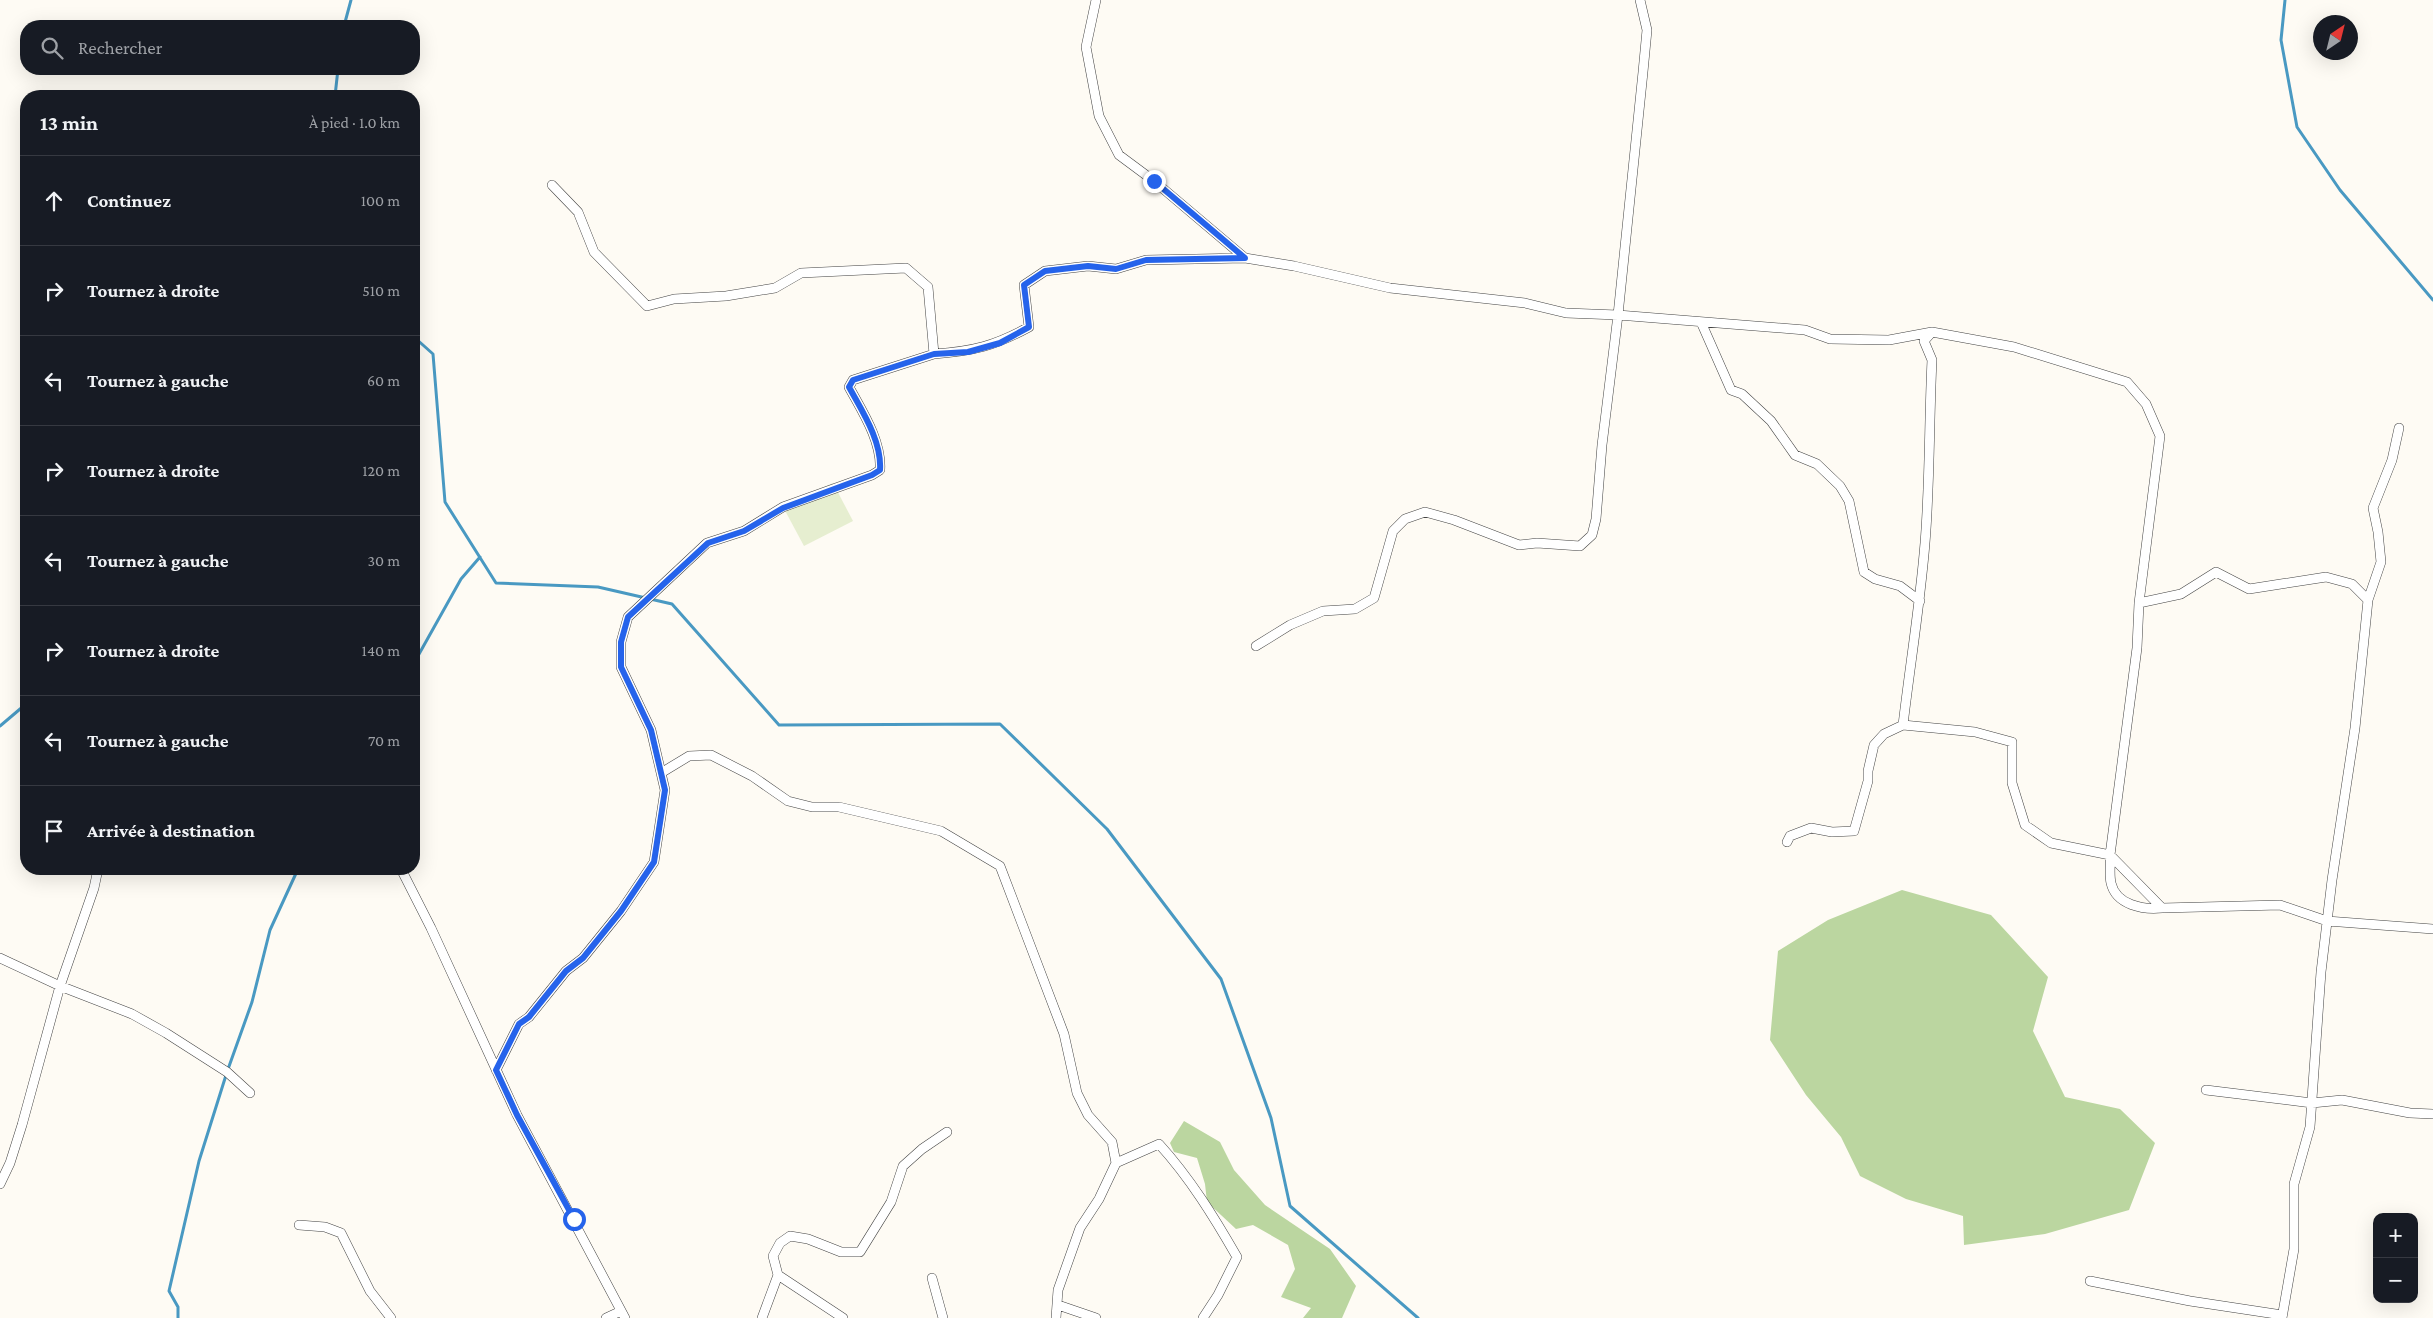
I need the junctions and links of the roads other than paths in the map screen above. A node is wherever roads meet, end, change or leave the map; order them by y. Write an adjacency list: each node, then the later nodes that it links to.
1 (1096, 0): 4 (street)
2 (1640, 0): 5 (street)
3 (552, 185): 8 (street)
4 (1245, 258): 5 (street); 8 (street)
5 (1618, 315): 6 (street); 13 (street)
6 (1701, 322): 7 (street); 11 (street)
7 (1932, 332): 11 (street); 12 (street)
8 (934, 354): 15 (street)
9 (2399, 428): 10 (street)
10 (2368, 600): 12 (street); 21 (street)
11 (1920, 601): 14 (street)
12 (2139, 603): 17 (street)
13 (1256, 646)
14 (1903, 725): 16 (street); 17 (street)
15 (661, 773): 25 (street); 31 (street)
16 (1787, 842)
17 (2110, 855): 20 (street); 20 (street)
18 (97, 875): 24 (street)
19 (404, 875): 25 (street)
20 (2162, 908): 21 (street)
21 (2327, 921): 22 (street); 28 (street)
22 (2433, 929)
23 (0, 958): 24 (street)
24 (60, 986): 27 (street); 32 (street)
25 (496, 1070): 38 (street)
26 (2206, 1090): 28 (street)
27 (250, 1092)
28 (2312, 1103): 29 (street); 39 (street)
29 (2433, 1114)
30 (947, 1132): 34 (street)
31 (1116, 1163): 37 (street); 47 (street)
32 (0, 1184)
33 (298, 1225): 40 (street)
34 (778, 1275): 42 (street); 43 (street)
35 (932, 1278): 44 (street)
36 (2090, 1281): 39 (street)
37 (1058, 1305): 45 (street); 46 (street)
38 (623, 1314): 41 (street)
39 (2282, 1316)
40 (391, 1318)
41 (606, 1318)
42 (762, 1318)
43 (843, 1318)
44 (943, 1318)
45 (1056, 1318)
46 (1096, 1318)
47 (1203, 1318)

